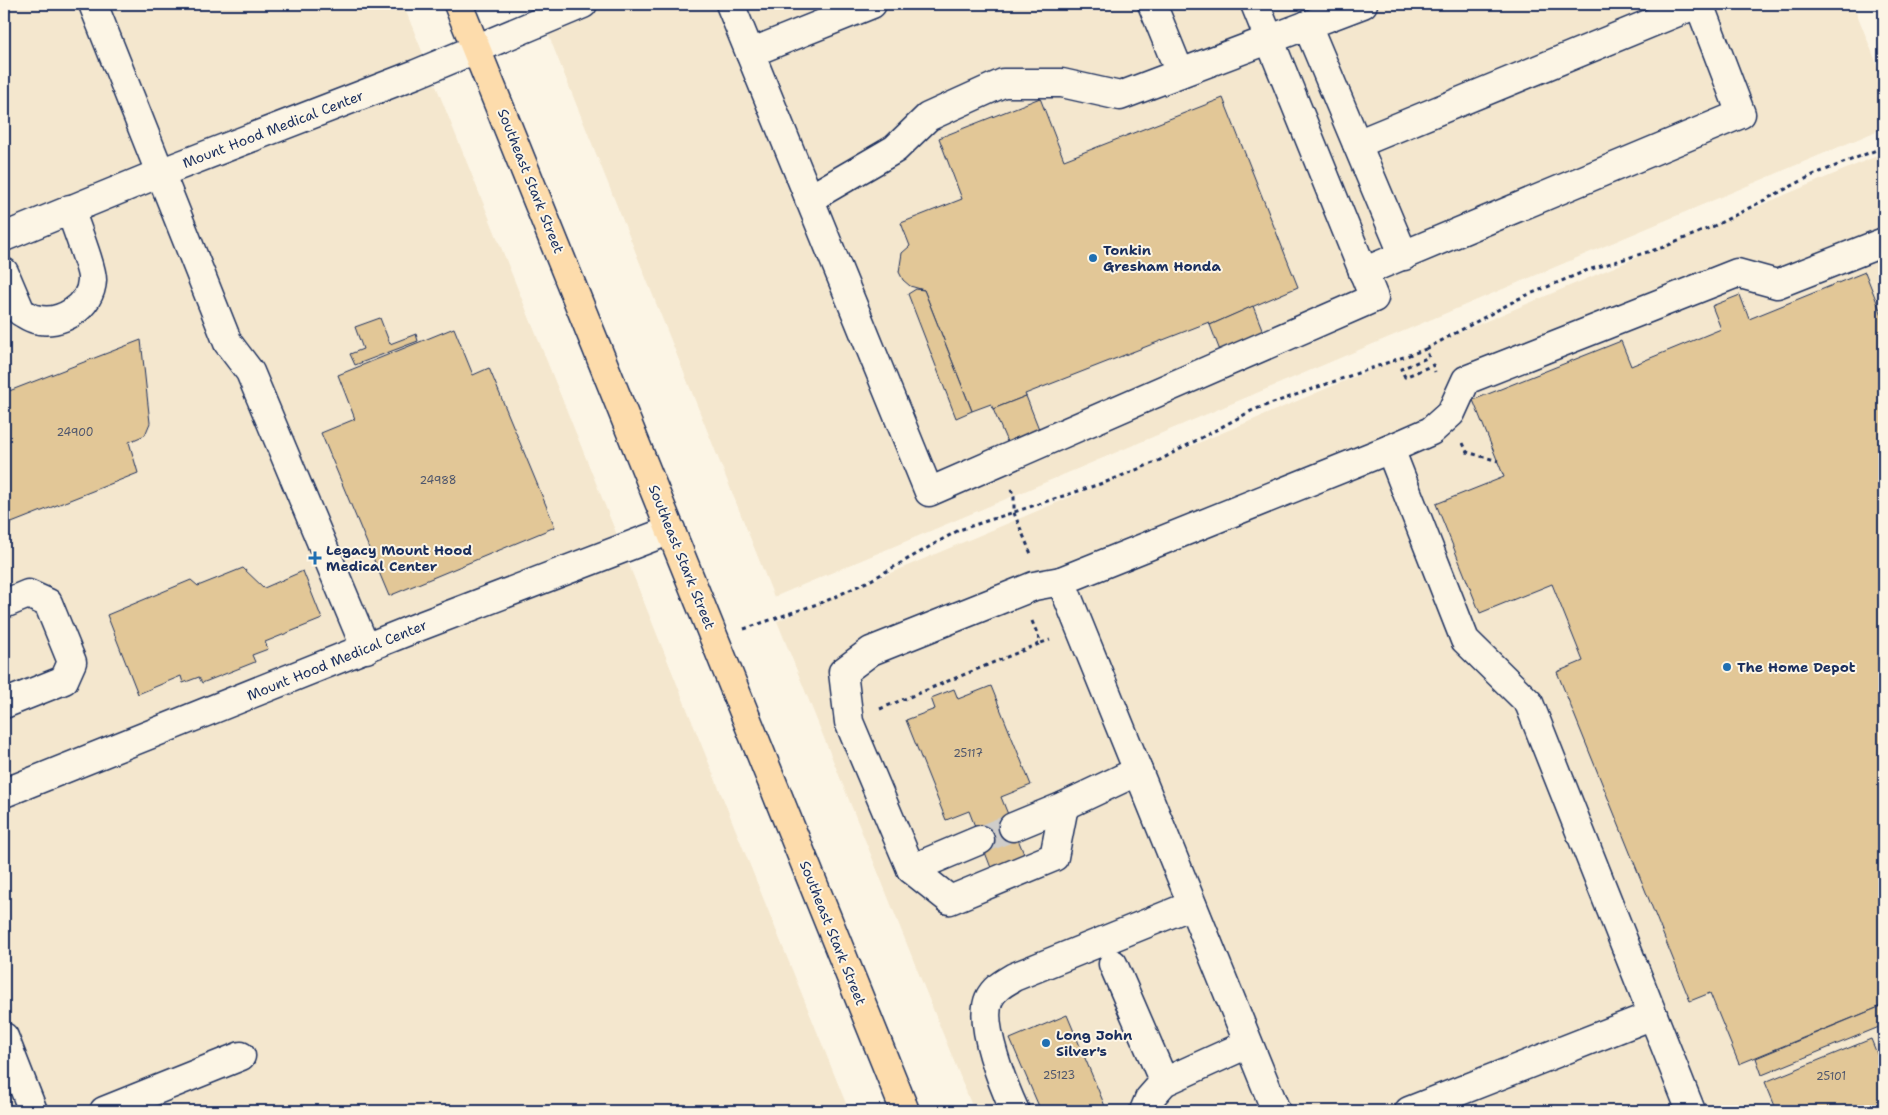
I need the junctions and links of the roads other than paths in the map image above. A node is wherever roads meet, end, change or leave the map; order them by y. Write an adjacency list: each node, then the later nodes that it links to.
1 (93, 4): 16 (street)
2 (458, 4): 12 (main road, Southeast Stark Street)
3 (583, 4): 12 (street, Mount Hood Medical Center)
4 (730, 4): 13 (street)
5 (872, 4): 13 (street)
6 (1152, 4): 14 (street)
7 (1255, 4): 11 (street)
8 (1363, 4): 10 (street)
9 (1698, 4): 15 (street); 21 (street)
10 (1307, 25): 11 (street); 15 (street)
11 (1269, 39): 14 (street); 23 (street)
12 (476, 48): 16 (street, Mount Hood Medical Center); 25 (main road, Southeast Stark Street)
13 (750, 53): 17 (street)
14 (1180, 73): 17 (street)
15 (1356, 144): 21 (street)
16 (160, 173): 18 (street, Mount Hood Medical Center); 28 (street)
17 (809, 199): 23 (street)
18 (70, 209): 19 (street, Mount Hood Medical Center); 22 (street)
19 (4, 237)
20 (1884, 242): 24 (street)
21 (1404, 256): 23 (street)
22 (4, 272)
23 (1364, 272)
24 (1390, 449): 26 (street); 38 (street)
25 (671, 530): 28 (street, Mount Hood Medical Center); 45 (main road, Southeast Stark Street)
26 (1061, 581): 30 (street); 35 (street)
27 (4, 604): 29 (street)
28 (366, 649): 31 (street, Mount Hood Medical Center)
29 (4, 704)
30 (1138, 771): 32 (street); 36 (street)
31 (4, 793)
32 (1064, 806): 33 (street); 35 (street)
33 (1013, 827)
34 (980, 840): 35 (street)
35 (911, 869)
36 (1192, 905): 40 (street); 46 (street)
37 (1113, 964): 42 (street)
38 (1653, 1016): 48 (street); 49 (street)
39 (4, 1037): 43 (street)
40 (1248, 1044): 42 (street); 47 (street)
41 (241, 1056): 44 (street)
42 (1152, 1097)
43 (33, 1111)
44 (104, 1111)
45 (905, 1111)
46 (1015, 1111)
47 (1276, 1111)
48 (1409, 1111)
49 (1691, 1111)

